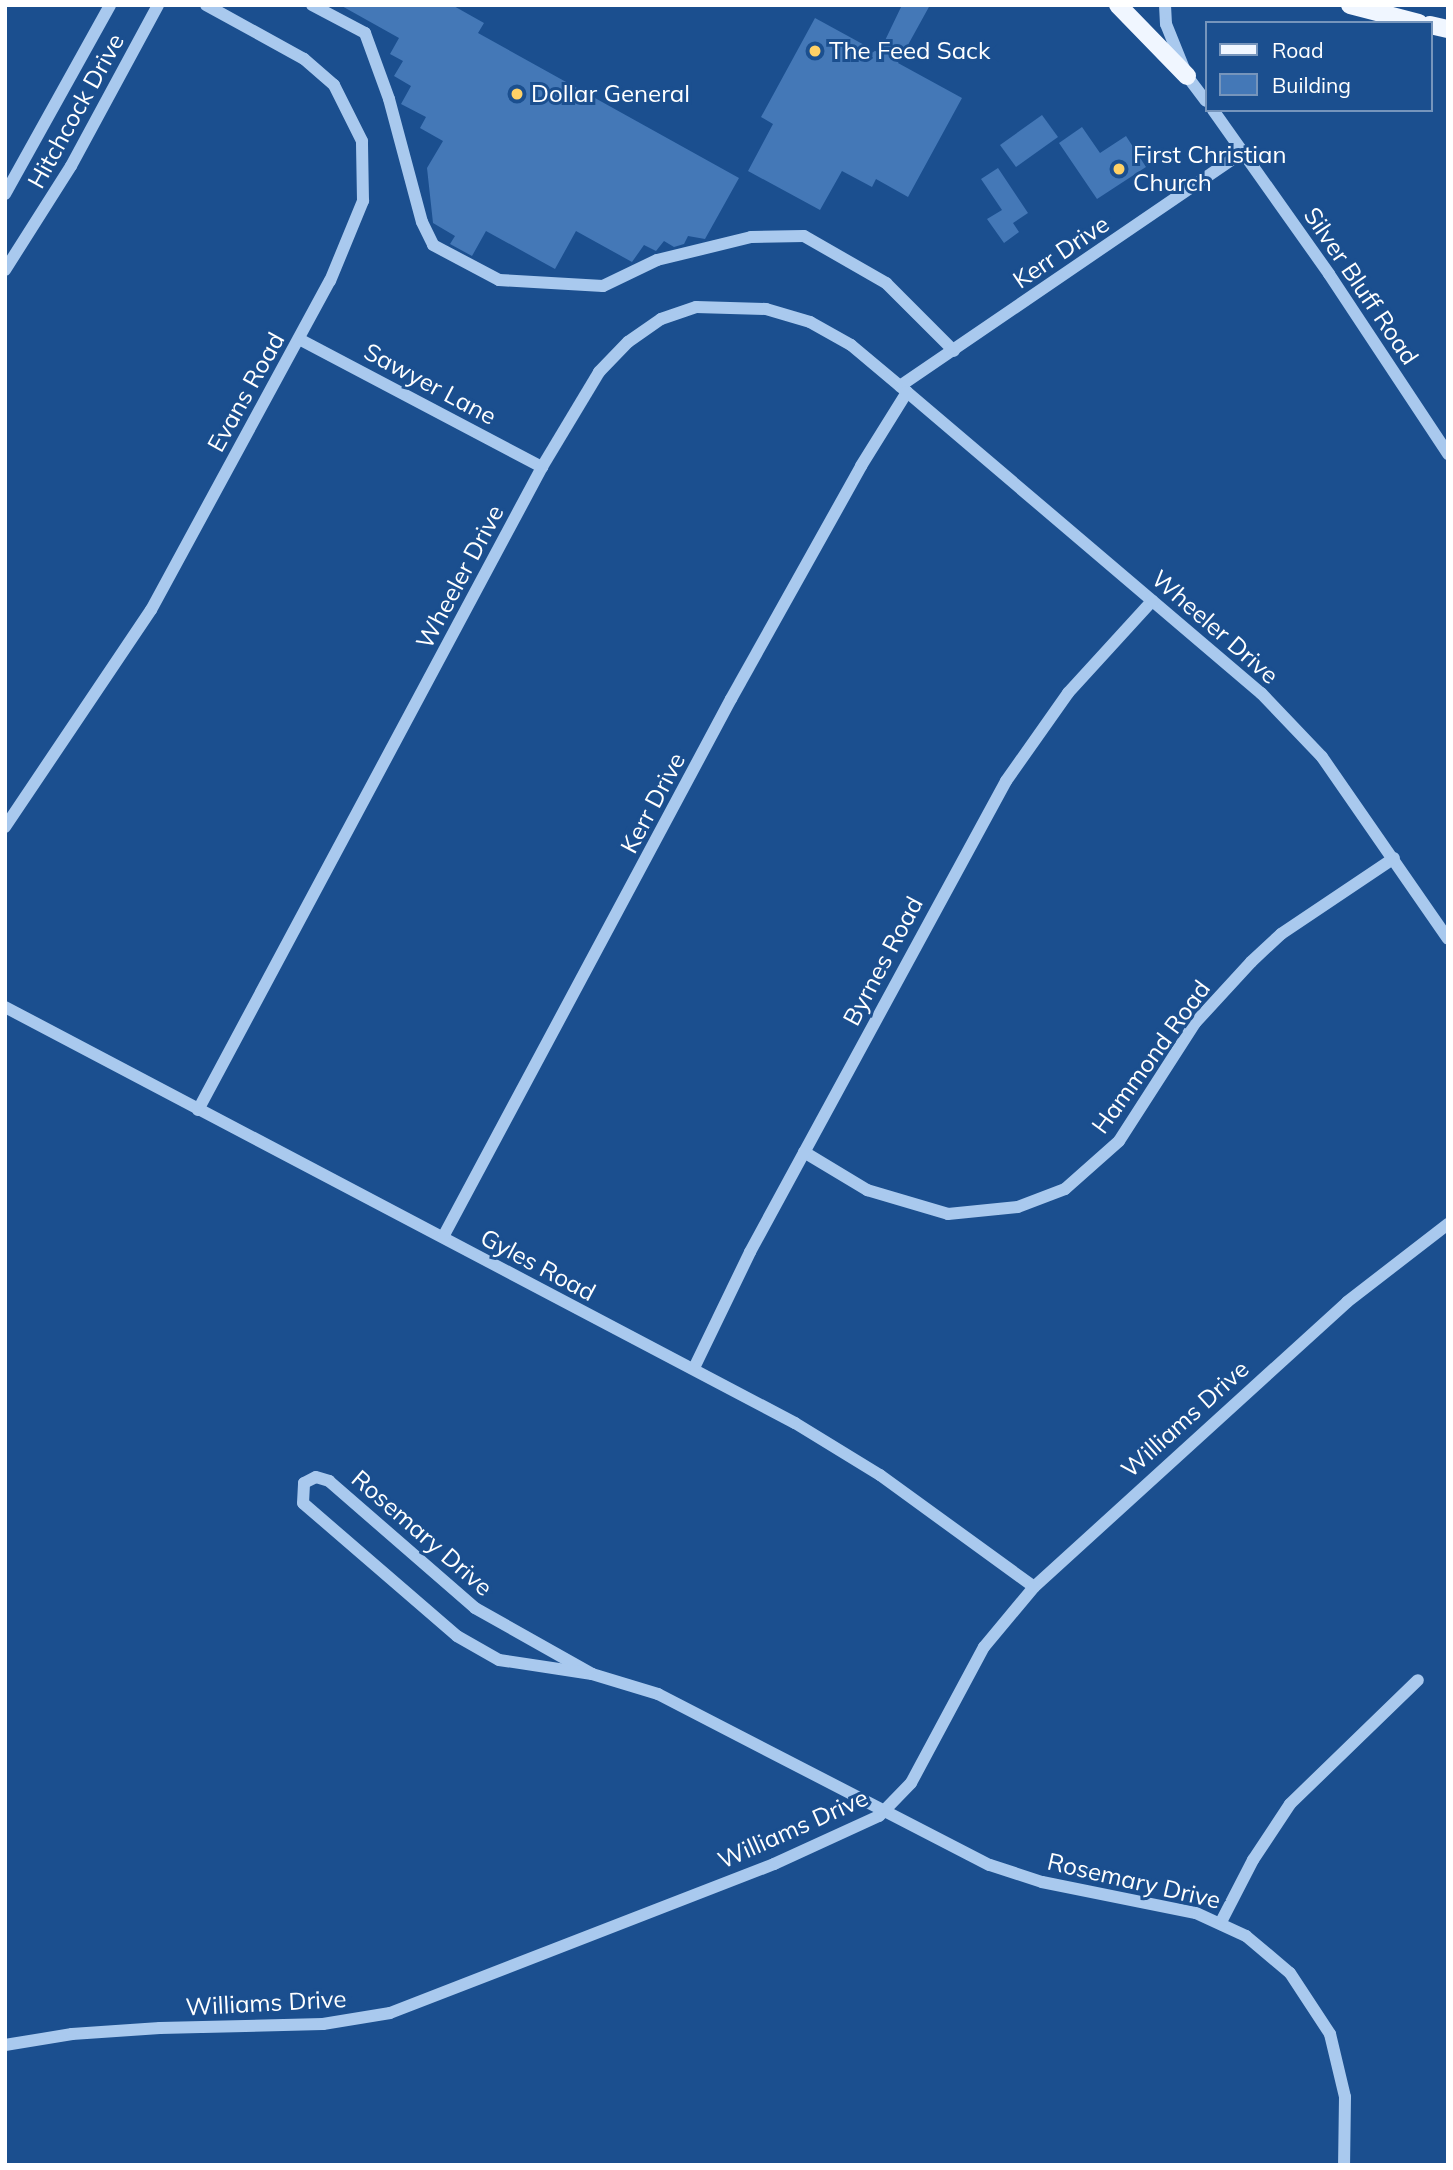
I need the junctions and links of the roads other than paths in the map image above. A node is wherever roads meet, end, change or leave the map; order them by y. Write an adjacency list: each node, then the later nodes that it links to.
1 (110, 5): 13 (street, Hitchcock Drive)
2 (158, 5): 14 (street, Hitchcock Drive)
3 (206, 5): 15 (street, Evans Road)
4 (312, 5): 16 (street)
5 (1118, 5): 9 (main road)
6 (1165, 5): 9 (street)
7 (1350, 5): 8 (main road)
8 (1411, 21)
9 (1187, 76): 10 (street)
10 (1204, 98)
11 (1215, 112): 12 (street, Silver Bluff Road)
12 (1244, 151): 16 (street, Kerr Drive); 18 (street, Silver Bluff Road)
13 (5, 194)
14 (5, 270)
15 (299, 339): 19 (street, Sawyer Lane); 21 (street, Evans Road)
16 (954, 351): 17 (street, Kerr Drive)
17 (904, 389): 19 (street, Wheeler Drive); 20 (street, Wheeler Drive); 28 (street, Kerr Drive)
18 (1448, 454)
19 (542, 467): 25 (street, Wheeler Drive)
20 (1152, 601): 22 (street, Wheeler Drive); 26 (street, Byrnes Road)
21 (5, 827)
22 (1394, 858): 23 (street, Wheeler Drive); 26 (street, Hammond Road)
23 (1448, 939)
24 (5, 1007): 25 (street, Gyles Road)
25 (198, 1110): 28 (street, Gyles Road)
26 (804, 1152): 29 (street, Byrnes Road)
27 (1448, 1224): 30 (street, Williams Drive)
28 (443, 1237): 29 (street, Gyles Road)
29 (694, 1368): 30 (street, Gyles Road)
30 (1034, 1587): 33 (street, Williams Drive)
31 (592, 1674): 31 (street, Rosemary Drive); 33 (street, Rosemary Drive)
32 (1418, 1680): 34 (street)
33 (887, 1810): 34 (street, Rosemary Drive); 35 (street, Williams Drive)
34 (1221, 1922): 36 (street, Rosemary Drive)
35 (5, 2045)
36 (1343, 2165)

